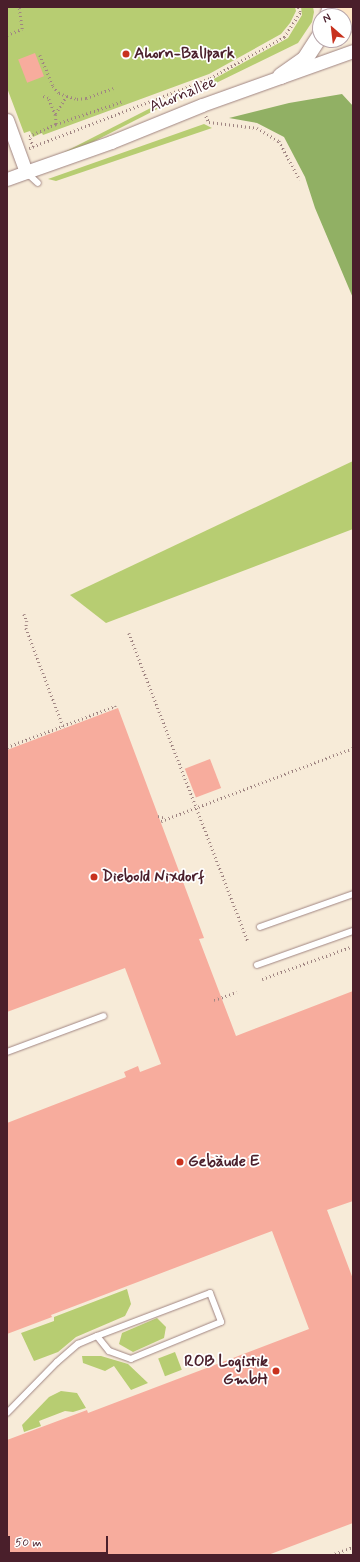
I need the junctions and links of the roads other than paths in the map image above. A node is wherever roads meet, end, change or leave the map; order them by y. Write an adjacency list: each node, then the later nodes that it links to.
1 (346, 7): 2 (main road)
2 (353, 23)
3 (312, 48): 5 (street)
4 (353, 51): 5 (street, Ahornallee)
5 (281, 76): 7 (street, Ahornallee)
6 (7, 120): 7 (street)
7 (26, 172): 8 (street, Ahornallee); 9 (lane)
8 (7, 179)
9 (38, 183)
10 (353, 894): 11 (lane)
11 (260, 927)
12 (353, 931): 13 (lane)
13 (257, 966)
14 (104, 1016): 15 (lane)
15 (7, 1052)
16 (97, 1336): 16 (lane); 17 (lane)
17 (7, 1413)

